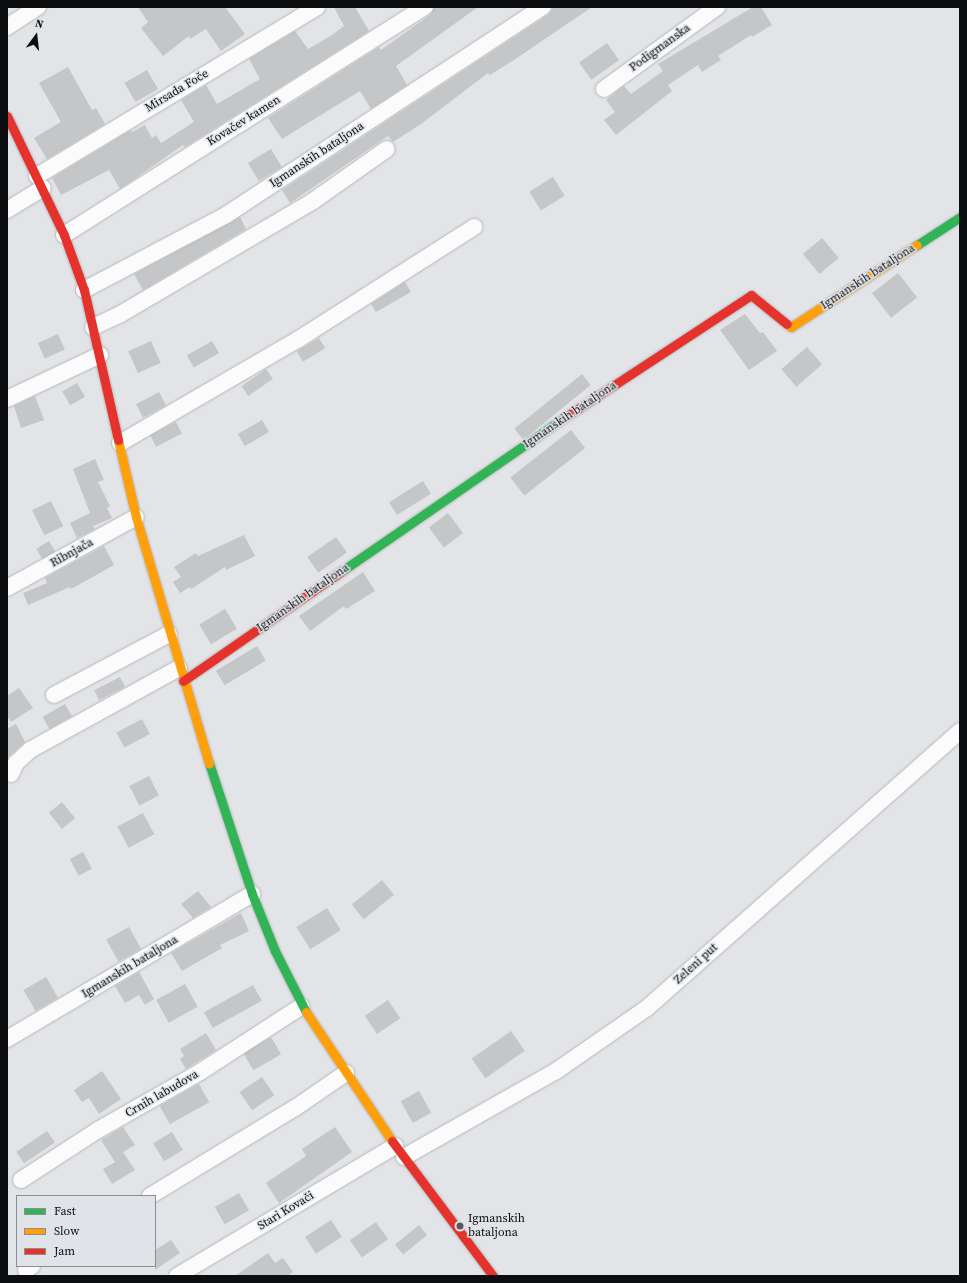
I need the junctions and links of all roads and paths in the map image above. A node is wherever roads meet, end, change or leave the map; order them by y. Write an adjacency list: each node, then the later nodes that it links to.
1 (38, 7): 6 (street)
2 (317, 7): 10 (street, Mirsada Foče)
3 (425, 7): 14 (street, Kovačev kamen)
4 (543, 7): 15 (street, Igmanskih bataljona)
5 (717, 7): 7 (street, Podigmanska)
6 (7, 27)
7 (604, 89)
8 (7, 116): 10 (street)
9 (387, 149): 16 (street)
10 (40, 182): 11 (street); 14 (street)
11 (7, 210)
12 (960, 217): 23 (street, Igmanskih bataljona)
13 (474, 227): 19 (street)
14 (64, 235): 15 (street)
15 (84, 290): 16 (street)
16 (93, 327): 17 (street)
17 (100, 355): 18 (street); 19 (street)
18 (7, 399)
19 (120, 443): 20 (street)
20 (136, 517): 21 (street, Ribnjača); 22 (street)
21 (7, 588)
22 (170, 634): 23 (street); 24 (street)
23 (181, 674): 26 (street); 27 (street)
24 (54, 695)
25 (960, 731): 31 (street, Zeleni put)
26 (11, 774)
27 (252, 894): 28 (street); 29 (street, Igmanskih bataljona)
28 (302, 1006): 30 (street); 32 (street, Crnih labudova)
29 (7, 1039)
30 (346, 1073): 31 (street); 33 (street)
31 (399, 1151): 34 (street, Stari Kovači); 35 (street)
32 (21, 1180)
33 (152, 1195)
34 (178, 1276)
35 (493, 1276)

